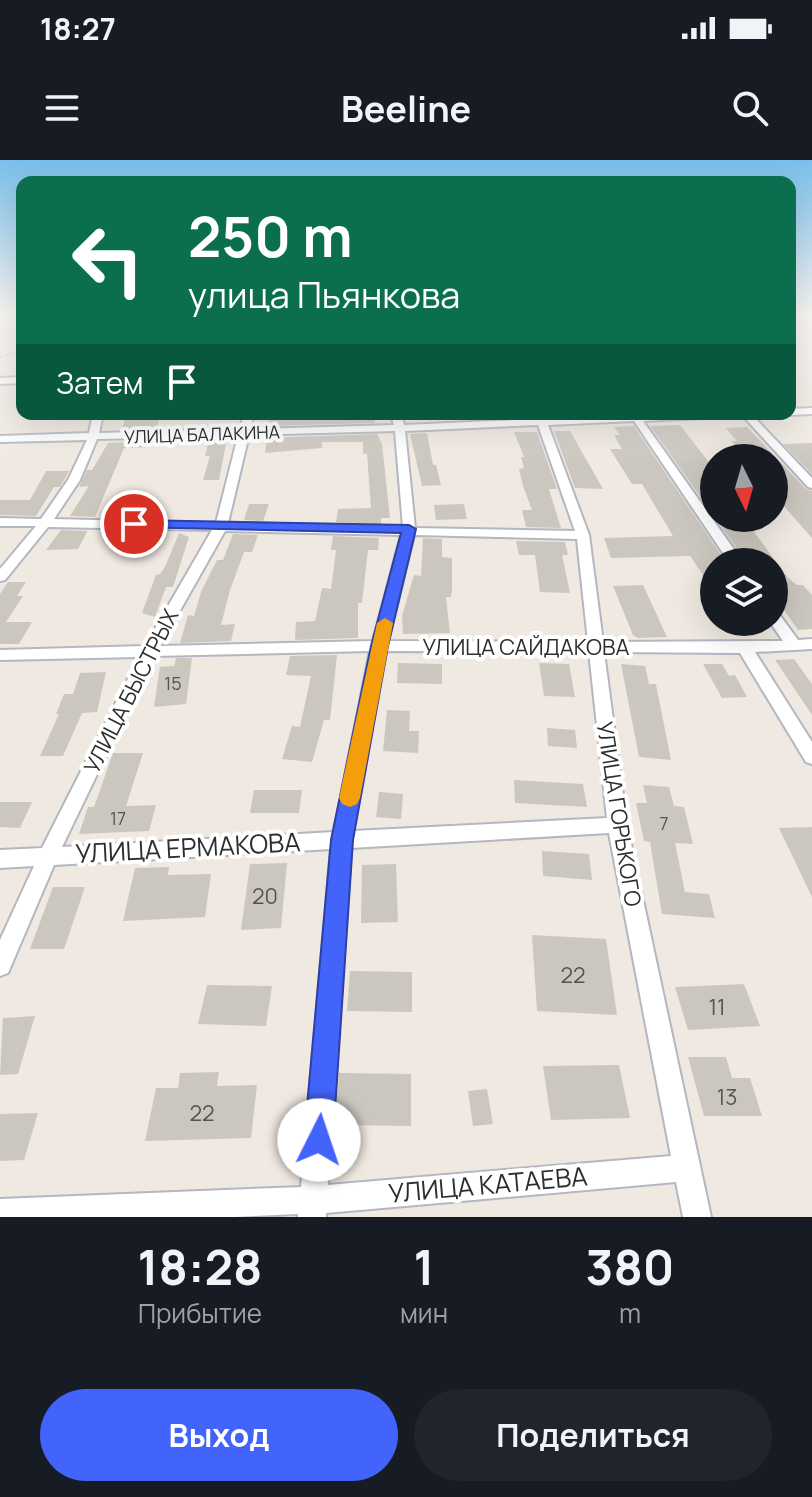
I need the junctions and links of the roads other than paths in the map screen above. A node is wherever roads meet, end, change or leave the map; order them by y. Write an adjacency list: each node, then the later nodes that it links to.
1 (97, 420): 9 (street)
2 (248, 420): 8 (street, УЛИЦА БЫСТРЫХ)
3 (446, 420): 7 (street, УЛИЦА БАЛАКИНА)
4 (542, 420): 16 (street, УЛИЦА ГОРЬКОГО)
5 (638, 420): 17 (street)
6 (749, 420): 11 (street)
7 (398, 421): 8 (street, УЛИЦА БАЛАКИНА); 15 (street)
8 (245, 433): 9 (street, УЛИЦА БАЛАКИНА); 14 (street, УЛИЦА БЫСТРЫХ)
9 (95, 438): 10 (street, УЛИЦА БАЛАКИНА); 13 (street)
10 (0, 439)
11 (812, 485)
12 (0, 522): 13 (street)
13 (47, 523): 14 (street); 18 (street)
14 (221, 526): 15 (street); 25 (street, УЛИЦА БЫСТРЫХ)
15 (409, 529): 16 (street); 22 (street)
16 (583, 535): 23 (street, УЛИЦА ГОРЬКОГО)
17 (726, 548)
18 (0, 577)
19 (787, 636): 20 (street)
20 (793, 644): 21 (street, УЛИЦА САЙДАКОВА); 24 (street, УЛИЦА САЙДАКОВА)
21 (812, 644)
22 (379, 646): 23 (street, УЛИЦА САЙДАКОВА); 25 (street, УЛИЦА САЙДАКОВА); 29 (street)
23 (595, 647): 24 (street, УЛИЦА САЙДАКОВА); 28 (street, УЛИЦА ГОРЬКОГО)
24 (745, 648): 27 (street)
25 (148, 654): 26 (street, УЛИЦА САЙДАКОВА); 30 (street, УЛИЦА БЫСТРЫХ)
26 (0, 655)
27 (812, 757)
28 (617, 825): 29 (street, УЛИЦА ЕРМАКОВА); 33 (street, УЛИЦА ГОРЬКОГО)
29 (342, 840): 30 (street, УЛИЦА ЕРМАКОВА); 34 (street)
30 (48, 856): 31 (street, УЛИЦА ЕРМАКОВА); 32 (street, УЛИЦА БЫСТРЫХ)
31 (0, 859)
32 (0, 965)
33 (688, 1168): 34 (street, УЛИЦА КАТАЕВА); 36 (street, УЛИЦА ГОРЬКОГО)
34 (313, 1208): 35 (street, УЛИЦА КАТАЕВА)
35 (0, 1213)
36 (697, 1217)

